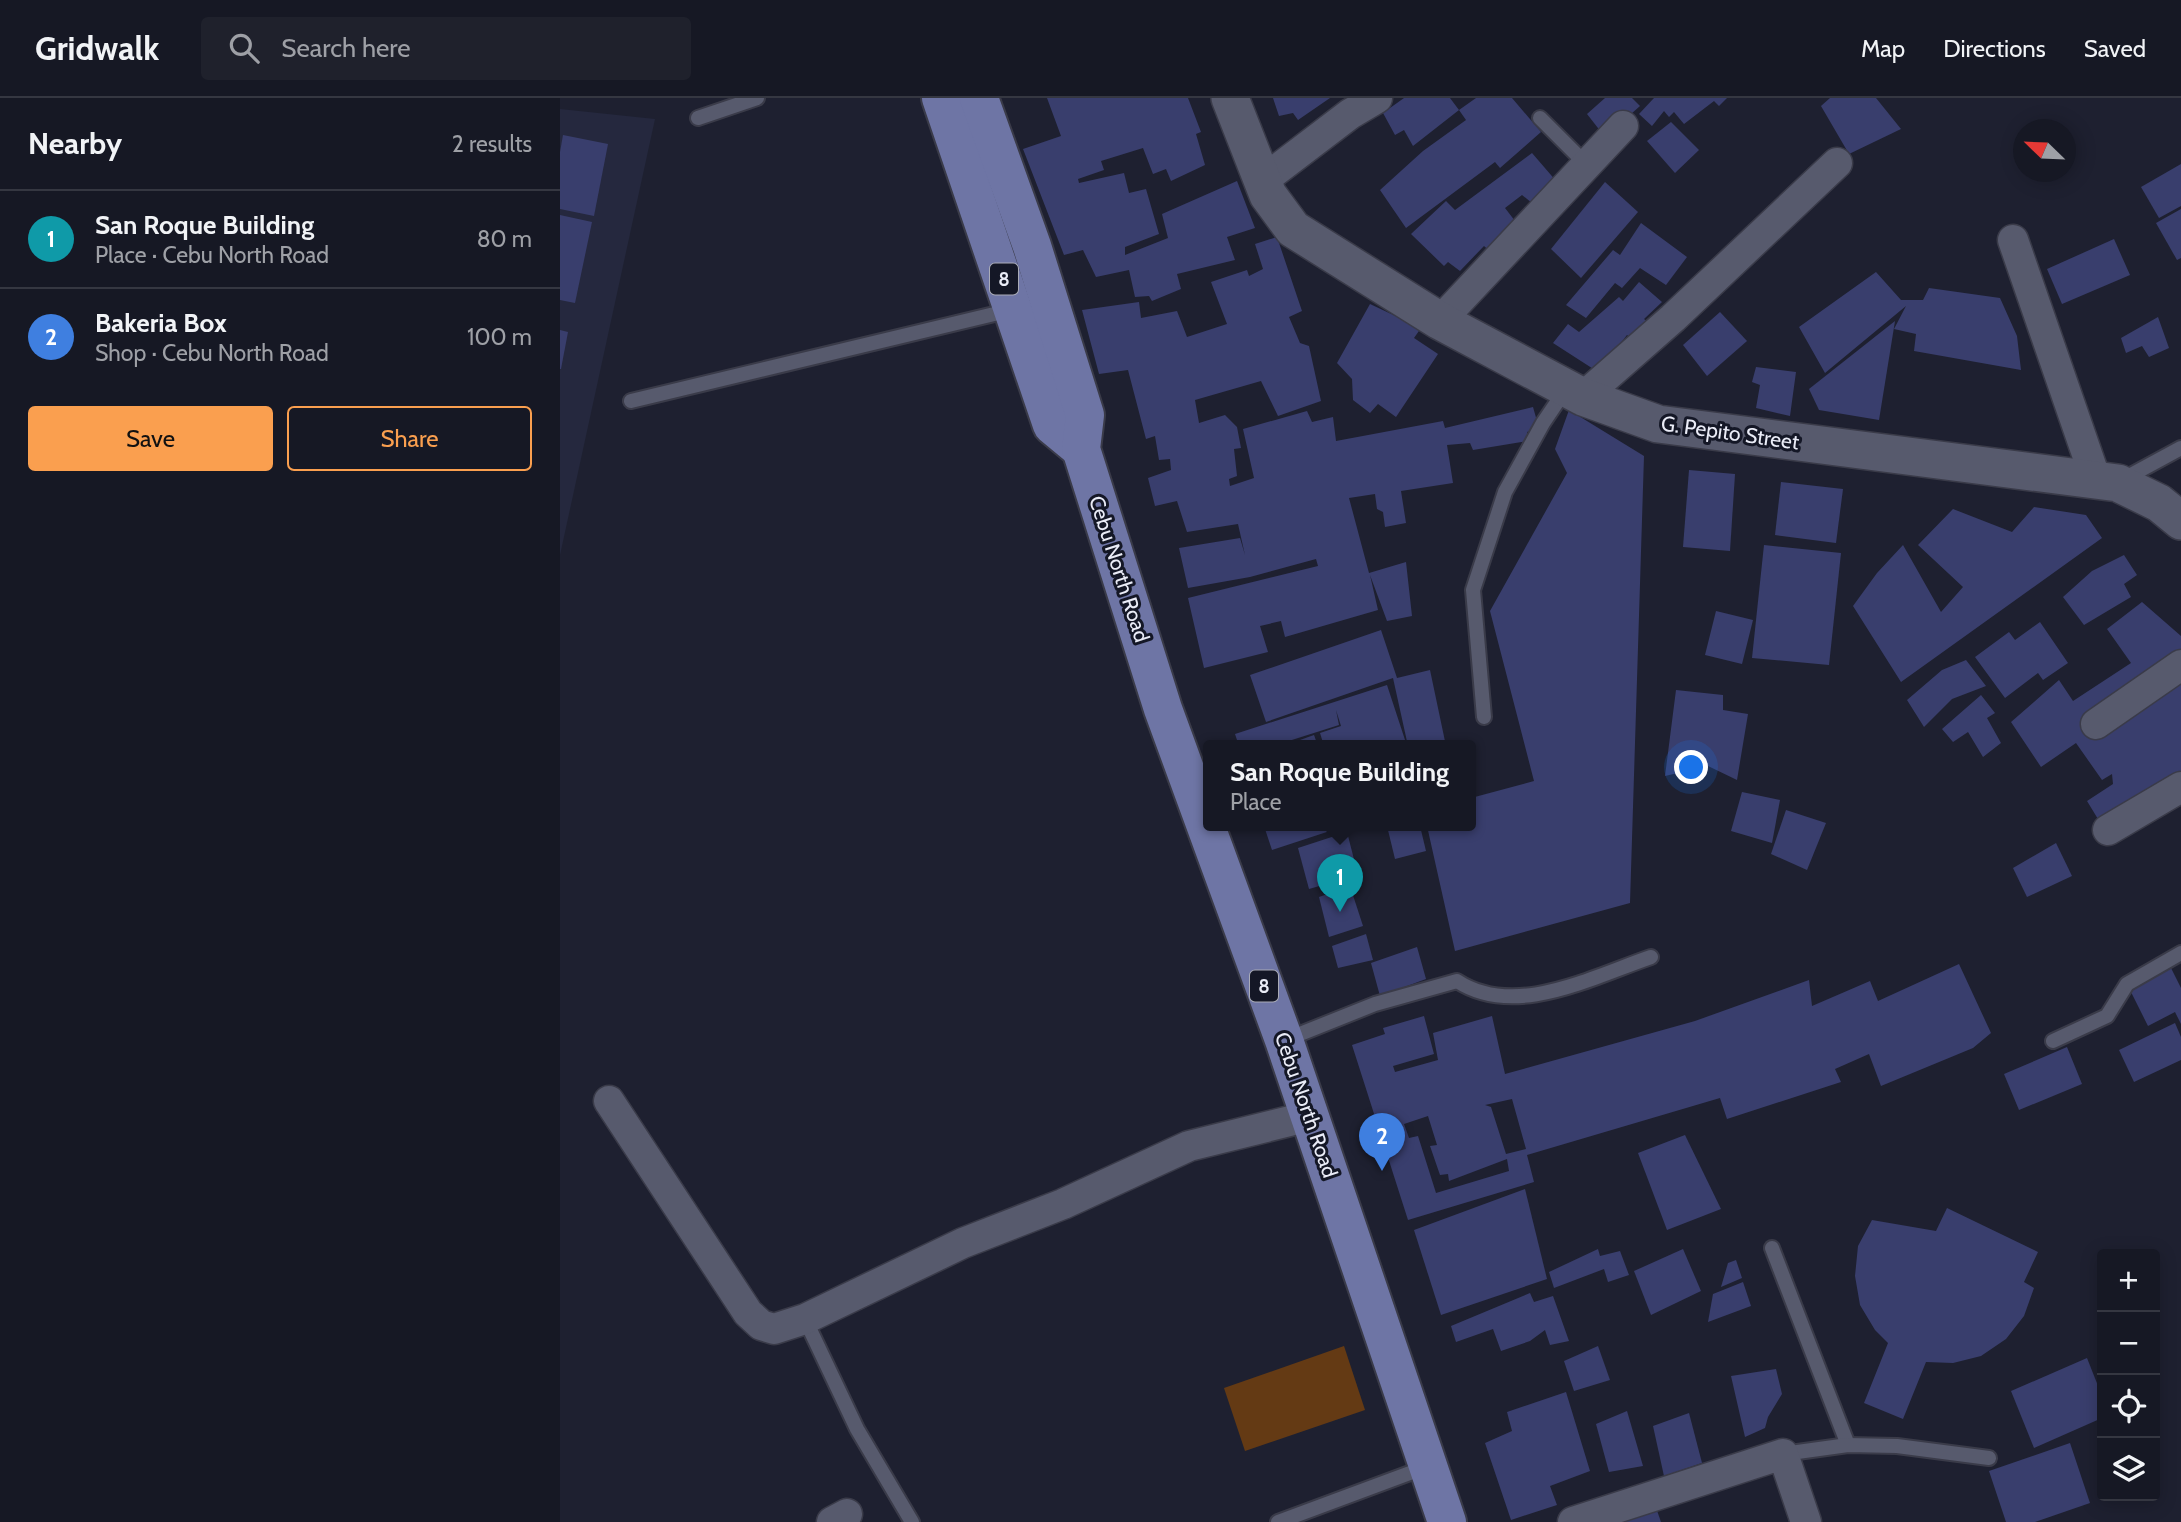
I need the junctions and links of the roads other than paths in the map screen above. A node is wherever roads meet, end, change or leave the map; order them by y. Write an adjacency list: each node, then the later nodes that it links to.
1 (757, 98): 6 (lane)
2 (941, 98): 13 (main road, 8)
3 (979, 98): 18 (main road, Cebu North Road / 8)
4 (1230, 98): 11 (street, G. Pepito Street)
5 (1377, 98): 11 (street)
6 (698, 118)
7 (1540, 118): 10 (lane)
8 (1623, 126): 10 (street)
9 (1837, 163): 15 (street)
10 (1587, 165): 14 (street)
11 (1262, 181): 14 (street, G. Pepito Street)
12 (2013, 240): 19 (street)
13 (1014, 309): 16 (lane); 18 (main road, 8)
14 (1440, 321): 15 (street, G. Pepito Street)
15 (1575, 393): 19 (street, G. Pepito Street); 22 (lane)
16 (631, 401)
17 (2181, 448): 19 (lane)
18 (1081, 450): 25 (main road, Cebu North Road / 8)
19 (2107, 481): 20 (street, G. Pepito Street)
20 (2181, 521)
21 (2181, 665): 23 (street)
22 (1484, 717)
23 (2096, 724)
24 (2181, 788): 26 (street)
25 (1203, 818)
26 (2108, 830)
27 (1208, 831): 30 (main road, Cebu North Road / 8)
28 (2181, 953): 31 (lane)
29 (1651, 957): 30 (lane)
30 (1284, 1040): 33 (main road, Cebu North Road / 8)
31 (2053, 1041)
32 (609, 1101): 35 (street)
33 (1310, 1116): 35 (street); 39 (main road, Cebu North Road / 8)
34 (1772, 1248): 36 (lane)
35 (805, 1319): 40 (lane)
36 (1848, 1446): 37 (lane); 38 (lane)
37 (1783, 1454): 43 (street); 44 (street)
38 (1989, 1458)
39 (1427, 1466): 41 (lane); 42 (main road, Cebu North Road / 8)
40 (912, 1522)
41 (1278, 1522)
42 (1447, 1522)
43 (1573, 1522)
44 (1806, 1522)

